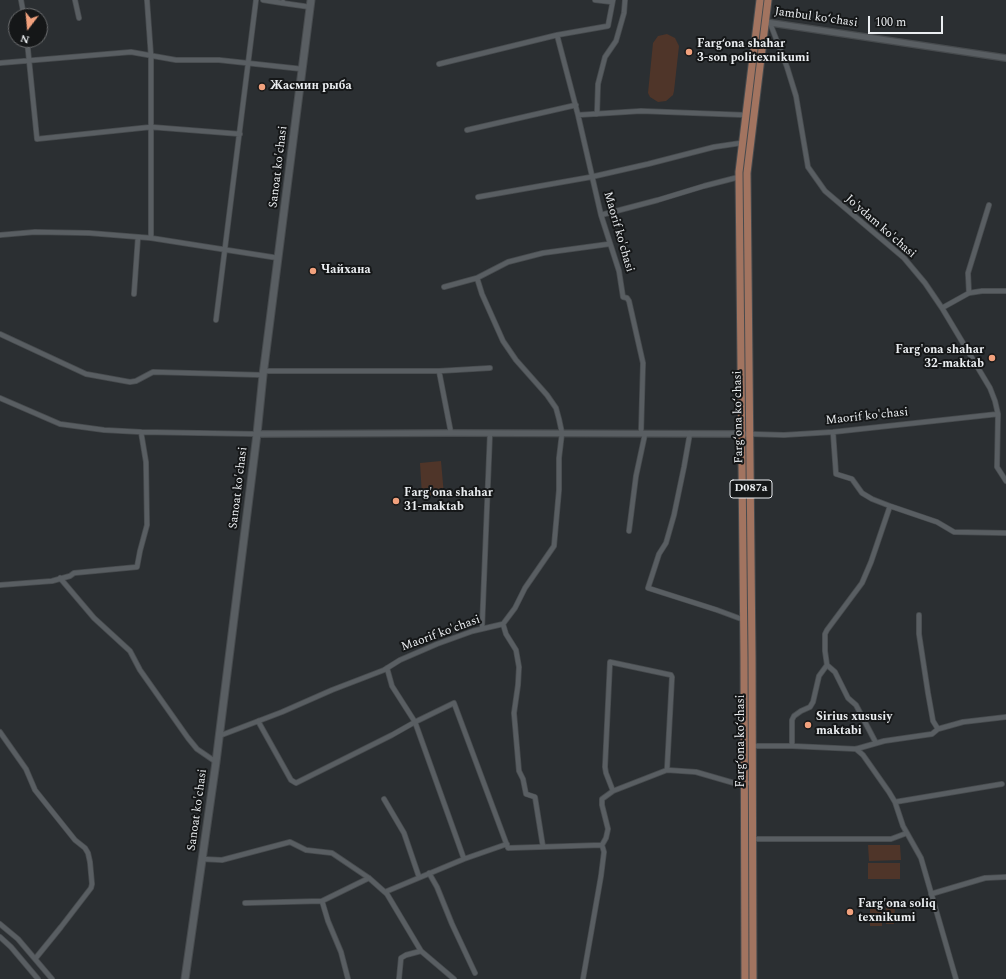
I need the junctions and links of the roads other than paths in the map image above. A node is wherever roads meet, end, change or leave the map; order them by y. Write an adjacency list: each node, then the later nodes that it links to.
1 (75, 0): 12 (street)
2 (147, 0): 16 (street)
3 (256, 0): 20 (street)
4 (263, 0): 9 (street)
5 (595, 0): 10 (street)
6 (625, 0): 24 (street)
7 (760, 0): 26 (main road, Fargʻona koʻchasi / D087a)
8 (768, 0): 13 (main road, Fargʻona koʻchasi / D087a)
9 (283, 1): 11 (street)
10 (612, 1): 14 (street)
11 (311, 3): 22 (main road, Sanoat ko'chasi)
12 (79, 18)
13 (768, 22): 17 (street, Jambul koʻchasi); 47 (street, Jo'ydam ko'chasi); 64 (main road, Fargʻona koʻchasi / D087a)
14 (557, 35): 21 (street); 23 (street, Maorif ko'chasi)
15 (28, 48): 18 (street)
16 (151, 56): 18 (street); 20 (street); 27 (street)
17 (1006, 58)
18 (30, 60): 19 (street); 27 (street)
19 (0, 63)
20 (247, 63): 22 (street); 29 (street)
21 (439, 64)
22 (302, 69): 41 (main road, Sanoat ko'chasi)
23 (576, 105): 25 (street, Maorif ko'chasi); 28 (street)
24 (597, 114): 25 (street); 26 (street)
25 (578, 115): 31 (street, Maorif ko'chasi)
26 (745, 115): 30 (main road, Fargʻona koʻchasi / D087a)
27 (151, 127): 29 (street); 38 (street)
28 (467, 130)
29 (240, 134): 40 (street)
30 (741, 143): 31 (street); 32 (main road, Fargʻona koʻchasi / D087a)
31 (591, 176): 33 (street); 35 (street, Maorif ko'chasi)
32 (739, 177): 35 (street); 63 (main road, Fargʻona koʻchasi / D087a)
33 (478, 197)
34 (989, 205): 45 (street)
35 (601, 215): 39 (street, Maorif ko'chasi)
36 (0, 235): 37 (street)
37 (138, 237): 38 (street); 46 (street)
38 (151, 238): 40 (street)
39 (609, 244): 42 (street); 62 (street, Maorif ko'chasi)
40 (224, 249): 41 (street); 48 (street)
41 (278, 258): 52 (main road, Sanoat ko'chasi)
42 (477, 278): 43 (street); 59 (street)
43 (444, 287)
44 (1006, 291): 45 (street)
45 (969, 293): 47 (street)
46 (134, 294)
47 (942, 308): 54 (street, Jo'ydam ko'chasi)
48 (216, 320)
49 (0, 334): 52 (street)
50 (490, 368): 51 (street)
51 (438, 371): 52 (street); 57 (street)
52 (263, 373): 61 (main road, Sanoat ko'chasi)
53 (0, 398): 55 (street)
54 (998, 414): 56 (street, Maorif ko'chasi); 65 (street, Jo'ydam ko'chasi)
55 (141, 432): 61 (street); 69 (street)
56 (832, 432): 64 (street, Maorif ko'chasi); 66 (street)
57 (451, 433): 58 (street, Maorif ko'chasi); 61 (street, Maorif ko'chasi)
58 (490, 433): 59 (street, Maorif ko'chasi); 74 (street)
59 (562, 433): 62 (street, Maorif ko'chasi); 73 (street)
60 (690, 433): 62 (street, Maorif ko'chasi); 63 (street, Maorif ko'chasi); 72 (street)
61 (257, 434): 82 (main road, Sanoat ko'chasi)
62 (643, 434): 67 (street)
63 (742, 434): 64 (street, Maorif ko'chasi); 72 (main road, Fargʻona koʻchasi / D087a)
64 (750, 434): 84 (main road, Fargʻona koʻchasi / D087a)
65 (1006, 481)
66 (890, 506): 68 (street); 75 (street)
67 (629, 531)
68 (1006, 533)
69 (60, 578): 70 (street); 87 (street)
70 (0, 585)
71 (919, 615): 80 (street)
72 (744, 620): 89 (main road, Fargʻona koʻchasi / D087a)
73 (503, 624): 74 (street, Maorif ko'chasi); 99 (street)
74 (482, 629): 76 (street, Maorif ko'chasi)
75 (827, 665): 83 (street); 85 (street)
76 (387, 668): 78 (street, Maorif ko'chasi); 79 (street)
77 (1006, 717): 80 (street)
78 (258, 721): 79 (street); 82 (street, Maorif ko'chasi)
79 (415, 722): 97 (street); 101 (street)
80 (938, 729): 83 (street)
81 (0, 732): 115 (street)
82 (218, 736): 87 (main road, Sanoat ko'chasi)
83 (876, 743): 86 (street)
84 (753, 746): 85 (street); 90 (main road, Fargʻona koʻchasi / D087a)
85 (792, 746): 86 (street)
86 (856, 749): 94 (street)
87 (216, 762): 100 (main road, Sanoat ko'chasi)
88 (667, 770): 89 (street); 92 (street); 92 (street)
89 (745, 783): 90 (street); 116 (main road, Fargʻona koʻchasi / D087a)
90 (753, 783): 96 (main road, Fargʻona koʻchasi / D087a)
91 (1002, 784): 94 (street)
92 (614, 792): 98 (street)
93 (384, 799): 103 (street)
94 (895, 802): 95 (street)
95 (907, 833): 96 (street); 107 (street)
96 (753, 840): 117 (main road, Fargʻona koʻchasi / D087a)
97 (507, 844): 99 (street); 101 (street)
98 (602, 845): 99 (street); 125 (street)
99 (543, 847)
100 (202, 859): 105 (street); 121 (main road, Sanoat ko'chasi)
101 (464, 859): 102 (street)
102 (429, 873): 103 (street); 118 (street)
103 (419, 877): 106 (street)
104 (1006, 877): 107 (street)
105 (369, 878): 106 (street); 108 (street)
106 (384, 892): 114 (street)
107 (931, 894): 128 (street)
108 (322, 902): 109 (street); 122 (street)
109 (245, 903)
110 (0, 924): 112 (street)
111 (0, 937): 113 (street)
112 (18, 939): 113 (street); 115 (street)
113 (11, 947): 119 (street)
114 (421, 951): 123 (street); 124 (street)
115 (35, 959): 120 (street)
116 (745, 964): 117 (main road); 126 (main road, Fargʻona koʻchasi / D087a)
117 (753, 964): 127 (main road, Fargʻona koʻchasi / D087a)
118 (475, 973)
119 (38, 979)
120 (52, 979)
121 (185, 979)
122 (348, 979)
123 (398, 979)
124 (454, 979)
125 (583, 979)
126 (745, 979)
127 (753, 979)
128 (956, 979)

